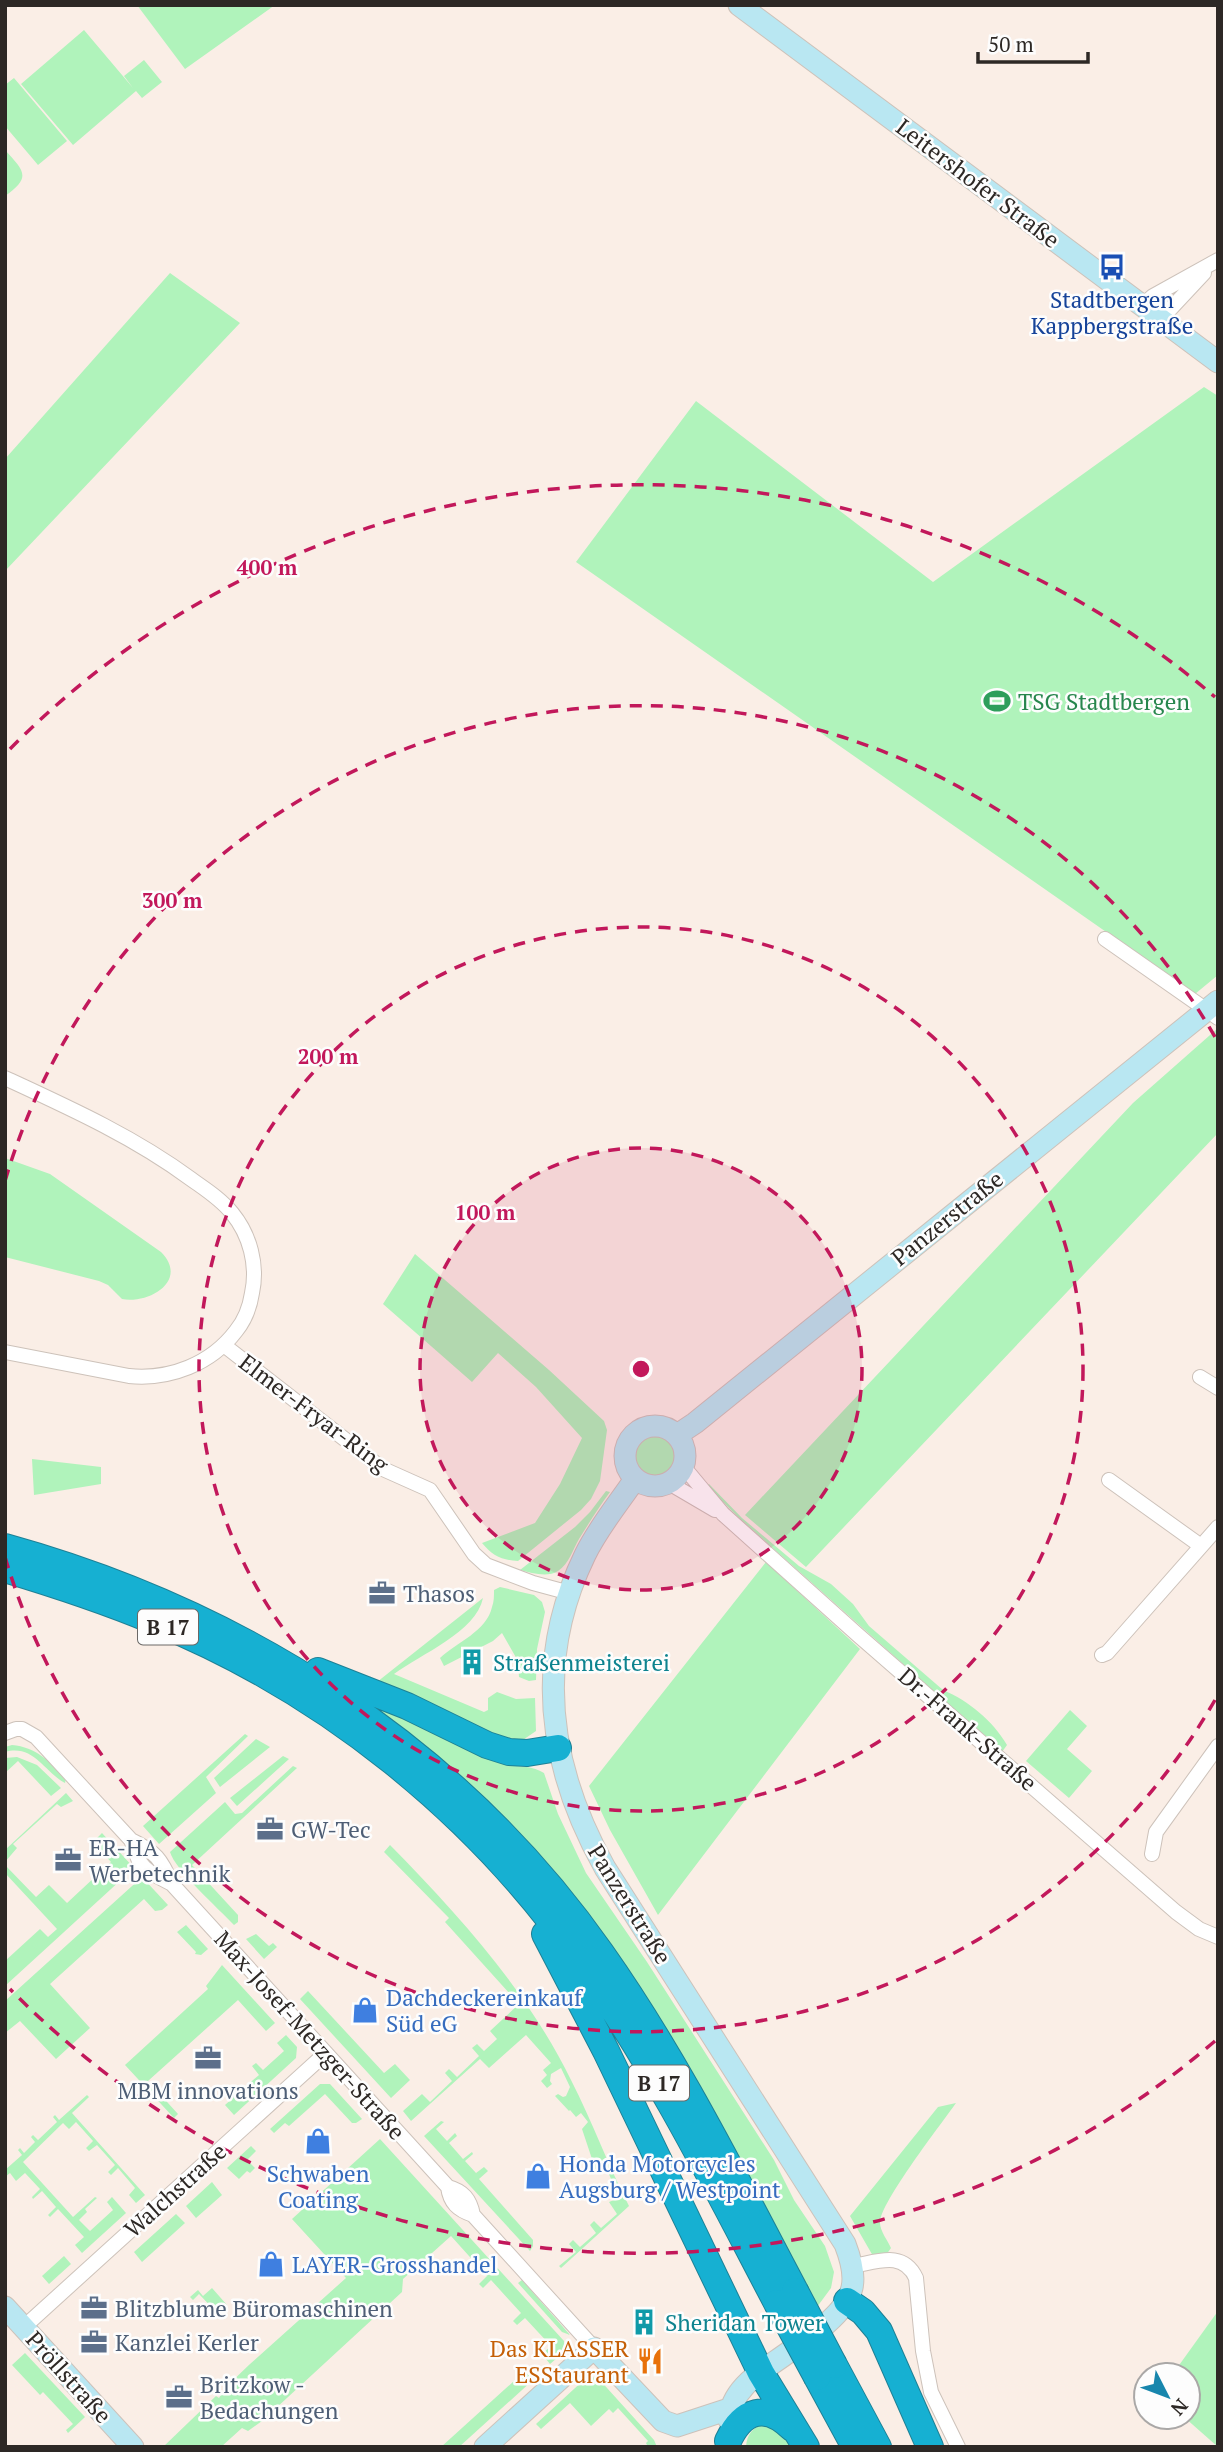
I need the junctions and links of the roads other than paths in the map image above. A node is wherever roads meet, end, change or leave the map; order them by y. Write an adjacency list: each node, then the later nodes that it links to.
1 (739, 5): 3 (street, Leitershofer Straße)
2 (1216, 261): 3 (street); 4 (street)
3 (1143, 305): 4 (street, Leitershofer Straße)
4 (1161, 319): 5 (street, Leitershofer Straße)
5 (1218, 362)
6 (1105, 939): 7 (street)
7 (1214, 1010): 13 (street, Panzerstraße)
8 (5, 1078): 9 (street, Elmer-Fryar-Ring)
9 (225, 1346): 10 (street, Elmer-Fryar-Ring); 22 (street, Elmer-Fryar-Ring)
10 (5, 1352)
11 (1200, 1377): 12 (street)
12 (1218, 1388)
13 (677, 1435): 14 (street); 15 (street)
14 (676, 1474): 15 (street); 17 (street, Dr.-Frank-Straße); 17 (street, Dr.-Frank-Straße)
15 (635, 1479): 22 (street, Panzerstraße)
16 (1109, 1480): 19 (street)
17 (723, 1514): 30 (street, Dr.-Frank-Straße)
18 (1218, 1527): 19 (street)
19 (1201, 1546): 23 (street)
20 (5, 1547): 24 (highway, B 17)
21 (5, 1569): 24 (highway, B 17)
22 (570, 1593): 27 (street, Panzerstraße)
23 (1101, 1655)
24 (343, 1700): 27 (highway); 29 (highway, B 17); 33 (highway, B 17)
25 (5, 1733): 31 (street, Max-Josef-Metzger-Straße)
26 (1218, 1746): 28 (street)
27 (558, 1748): 32 (street, Panzerstraße)
28 (1152, 1853)
29 (516, 1880): 33 (highway, B 17); 41 (highway)
30 (1218, 1937)
31 (326, 2053): 37 (street, Walchstraße); 38 (street, Max-Josef-Metzger-Straße)
32 (853, 2266): 34 (street); 50 (street)
33 (786, 2297): 40 (highway, B 17, bridge)
34 (846, 2301): 36 (street); 49 (highway)
35 (5, 2307): 37 (street, Pröllstraße)
36 (826, 2324)
37 (24, 2327): 45 (street, Pröllstraße)
38 (594, 2348): 42 (street, Max-Josef-Metzger-Straße); 46 (street)
39 (790, 2351): 41 (street)
40 (826, 2371): 47 (highway, B 17); 48 (highway, B 17)
41 (751, 2380): 42 (street); 43 (highway)
42 (729, 2409): 44 (street)
43 (803, 2441): 44 (highway)
44 (729, 2444)
45 (134, 2447)
46 (485, 2447)
47 (855, 2447)
48 (878, 2447)
49 (930, 2447)
50 (958, 2447)

